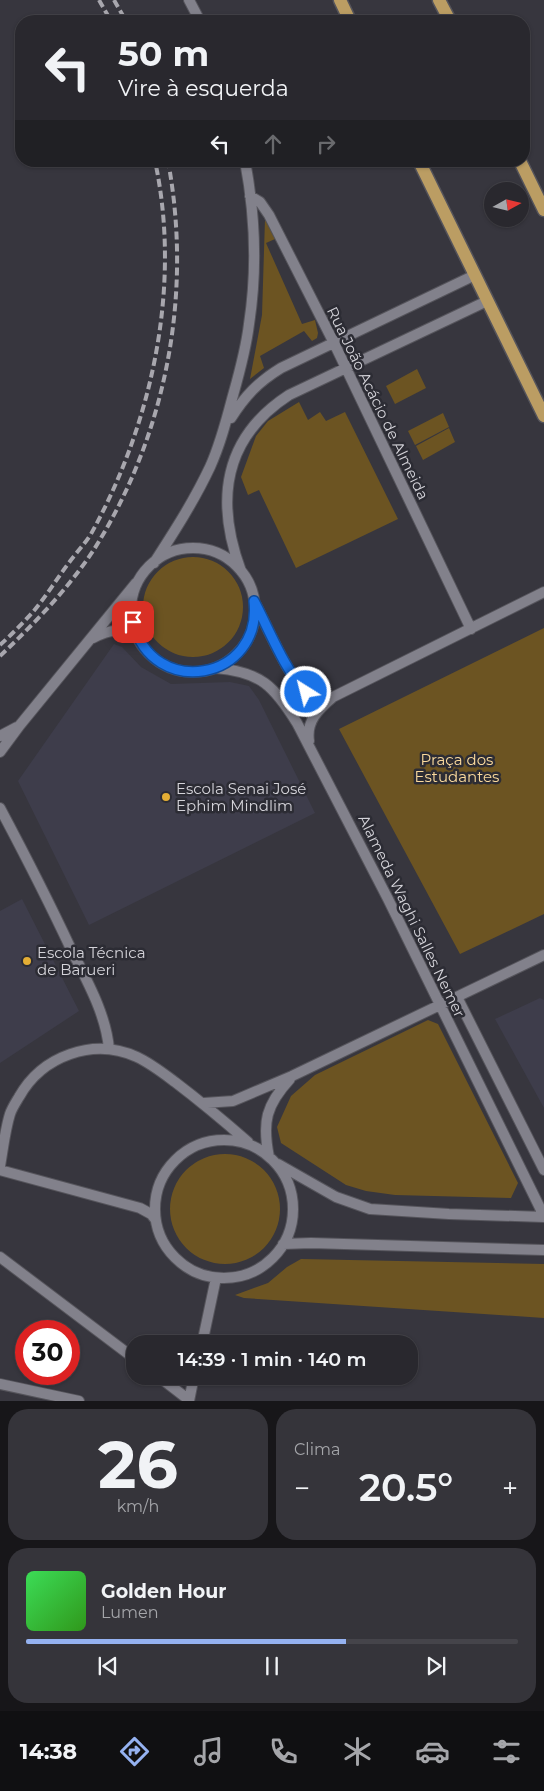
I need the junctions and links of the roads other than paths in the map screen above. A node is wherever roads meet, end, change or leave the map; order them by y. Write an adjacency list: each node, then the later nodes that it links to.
1 (189, 0): 4 (street)
2 (340, 0): 5 (main road)
3 (439, 0): 6 (main road)
4 (197, 15)
5 (344, 15)
6 (447, 15)
7 (246, 167): 10 (street)
8 (422, 167): 12 (main road)
9 (523, 167): 11 (main road)
10 (250, 196): 14 (street, Rua João Acácio de Almeida); 17 (street)
11 (544, 210)
12 (475, 275): 13 (main road); 14 (street)
13 (487, 301): 15 (street); 16 (main road)
14 (334, 343): 15 (street, Rua João Acácio de Almeida); 17 (street)
15 (346, 369): 19 (street); 23 (street, Rua João Acácio de Almeida)
16 (544, 416)
17 (225, 426): 18 (street)
18 (154, 563): 19 (street); 20 (street)
19 (241, 571): 22 (street)
20 (145, 572): 24 (street); 25 (street)
21 (544, 592): 23 (street)
22 (254, 601): 26 (street); 27 (street)
23 (472, 628): 27 (street)
24 (138, 636): 25 (street); 26 (street)
25 (90, 640): 28 (street)
26 (216, 668): 30 (street, Alameda Waghi Salles Nemer)
27 (333, 697): 30 (street)
28 (20, 725): 29 (street); 31 (street)
29 (0, 736)
30 (311, 750): 35 (street, Alameda Waghi Salles Nemer)
31 (0, 752)
32 (0, 808): 36 (street)
33 (544, 955): 34 (street)
34 (457, 997): 35 (street); 43 (street, Alameda Waghi Salles Nemer)
35 (439, 1005): 37 (street); 44 (street, Alameda Waghi Salles Nemer)
36 (110, 1049): 38 (street); 41 (street)
37 (292, 1076): 38 (street); 40 (street)
38 (204, 1103): 39 (street)
39 (252, 1146): 40 (street); 45 (street)
40 (272, 1160): 44 (street); 46 (street)
41 (0, 1166)
42 (0, 1170): 45 (street)
43 (544, 1170)
44 (544, 1216)
45 (155, 1220): 49 (street)
46 (284, 1244): 47 (street); 49 (street)
47 (544, 1250)
48 (0, 1257): 51 (street)
49 (216, 1278): 50 (street)
50 (204, 1335)
51 (126, 1352)
52 (0, 1384): 56 (street)
53 (170, 1385): 55 (street)
54 (192, 1385): 55 (street)
55 (189, 1400)
56 (79, 1401)

